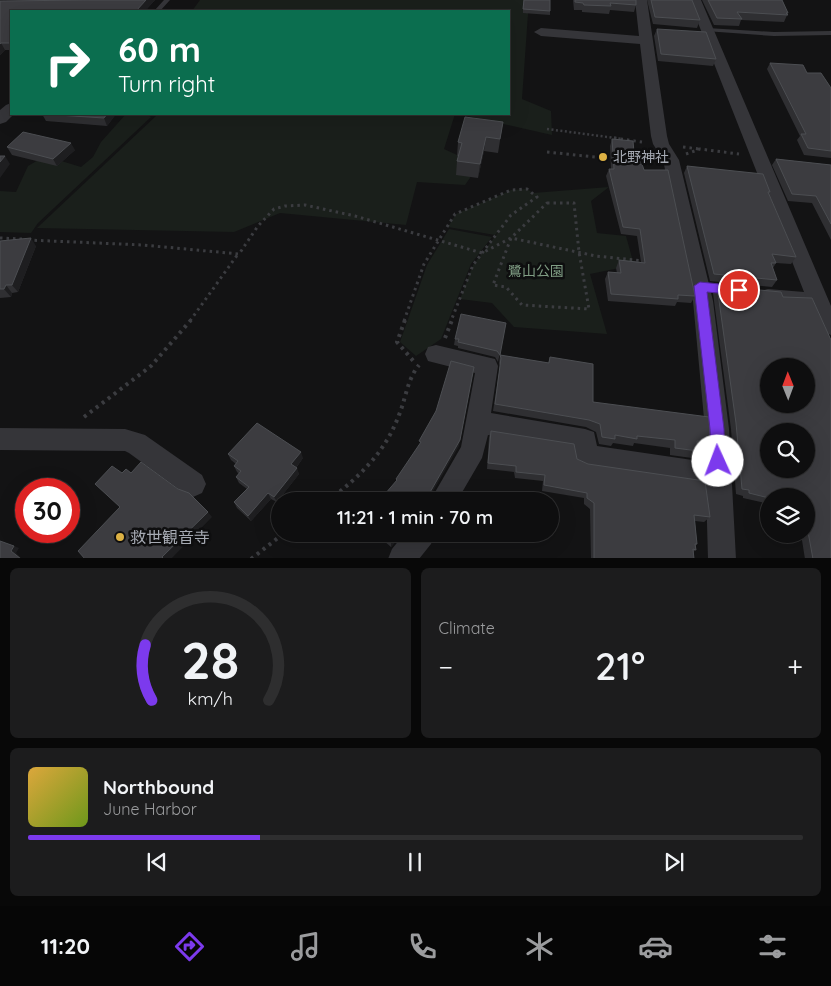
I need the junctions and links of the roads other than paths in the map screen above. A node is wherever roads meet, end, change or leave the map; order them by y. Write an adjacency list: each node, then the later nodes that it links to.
1 (167, 0): 4 (lane)
2 (695, 0): 6 (street)
3 (638, 1): 8 (street)
4 (158, 10)
5 (541, 32): 8 (street)
6 (704, 33): 7 (lane); 14 (street)
7 (831, 33)
8 (650, 34): 11 (street)
9 (10, 109): 10 (street)
10 (0, 119)
11 (700, 286): 12 (lane); 19 (street)
12 (739, 290)
13 (758, 292): 14 (lane)
14 (824, 298): 15 (street)
15 (831, 326)
16 (427, 359): 17 (street)
17 (478, 422): 19 (street); 21 (street)
18 (0, 439): 20 (street)
19 (719, 476): 24 (street)
20 (193, 484)
21 (448, 492)
22 (415, 542): 23 (street)
23 (402, 558)
24 (722, 558)

